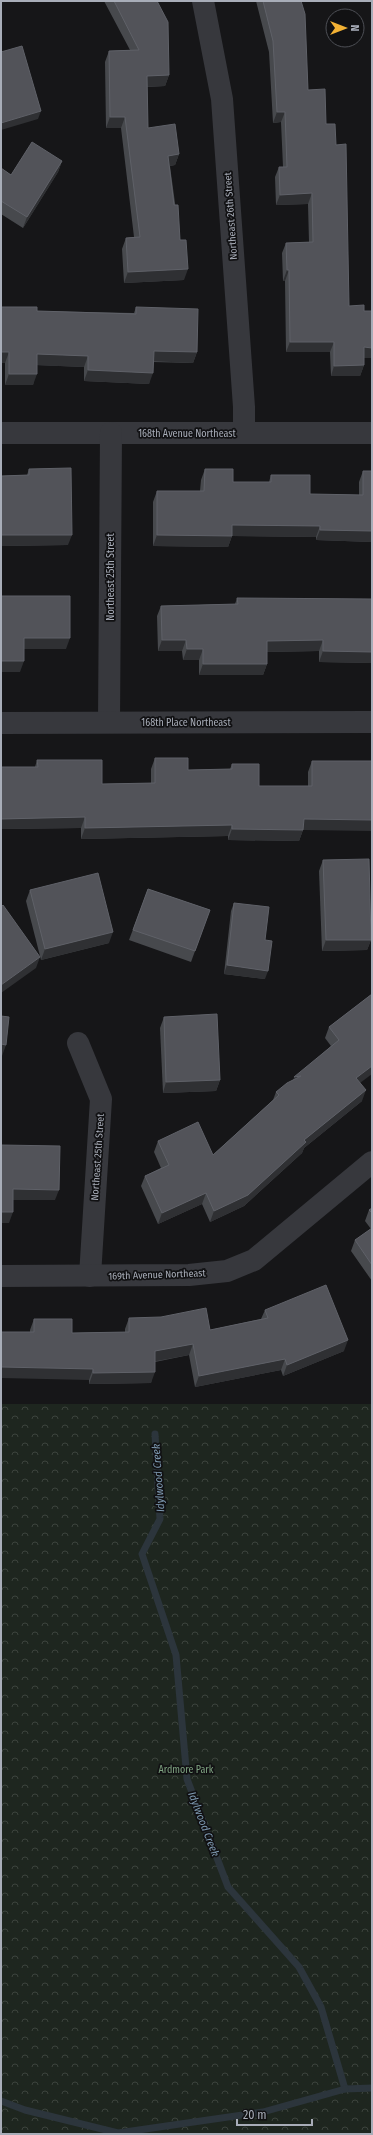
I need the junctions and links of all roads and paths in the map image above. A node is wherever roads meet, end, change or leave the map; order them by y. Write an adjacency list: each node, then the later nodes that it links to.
1 (203, 1): 2 (street, Northeast 26th Street)
2 (244, 432): 4 (street, 168th Avenue Northeast); 5 (street, 168th Avenue Northeast)
3 (1, 433): 4 (street, 168th Avenue Northeast)
4 (111, 433): 6 (street, Northeast 25th Street)
5 (372, 433)
6 (109, 722): 7 (street, 168th Place Northeast); 8 (street, 168th Place Northeast)
7 (372, 722)
8 (1, 723)
9 (78, 1042): 12 (street, Northeast 25th Street)
10 (372, 1162): 12 (street, 169th Avenue Northeast)
11 (1, 1276): 12 (street, 169th Avenue Northeast)
12 (90, 1276)

